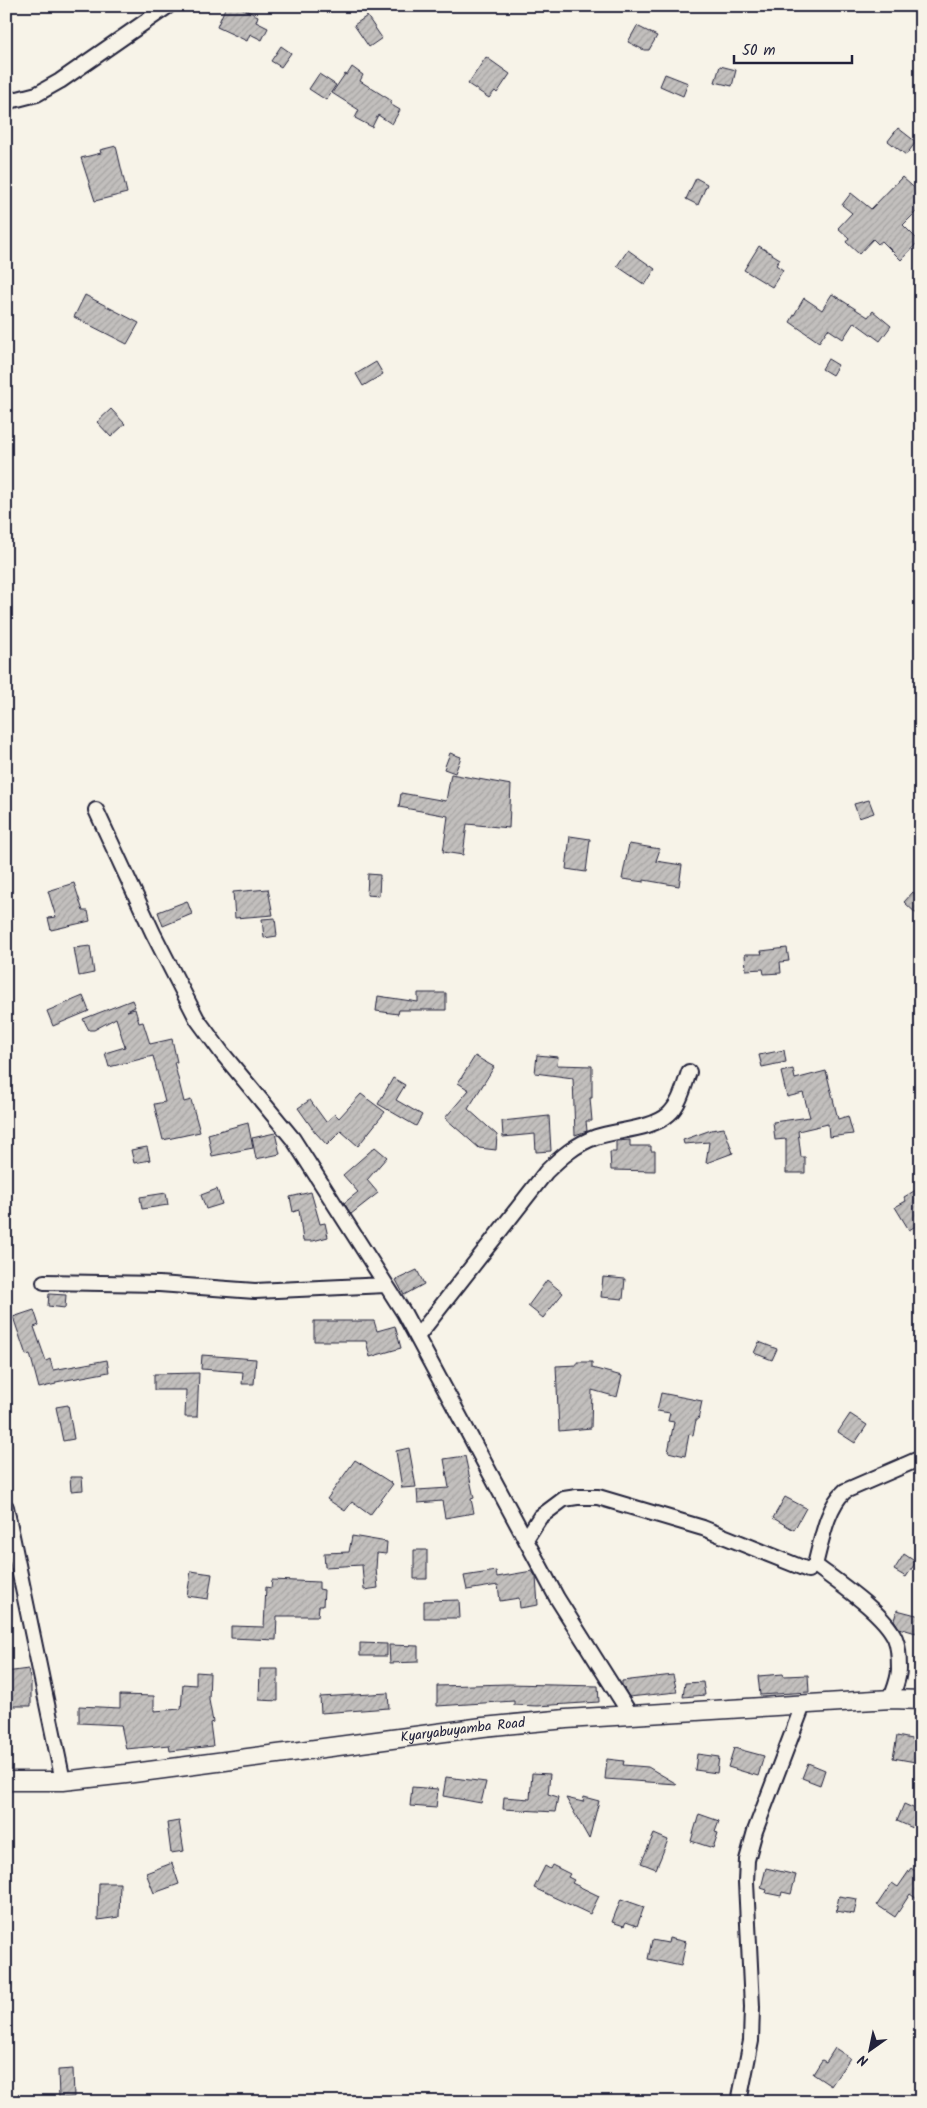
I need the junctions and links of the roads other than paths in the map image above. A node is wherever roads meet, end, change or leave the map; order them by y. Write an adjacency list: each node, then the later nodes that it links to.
1 (168, 6): 2 (street)
2 (6, 102)
3 (96, 810): 6 (street)
4 (689, 1072): 7 (street)
5 (44, 1282): 6 (street)
6 (386, 1285): 7 (street)
7 (417, 1337): 10 (street)
8 (921, 1458): 11 (street)
9 (6, 1507): 17 (street)
10 (526, 1539): 11 (street); 15 (street)
11 (815, 1565): 12 (street)
12 (892, 1699): 13 (street, Kyaryabuyamba Road); 14 (street, Kyaryabuyamba Road)
13 (921, 1700)
14 (803, 1705): 15 (street, Kyaryabuyamba Road); 18 (street)
15 (630, 1714): 17 (street, Kyaryabuyamba Road)
16 (6, 1781): 17 (street, Kyaryabuyamba Road)
17 (63, 1781)
18 (739, 2102)

